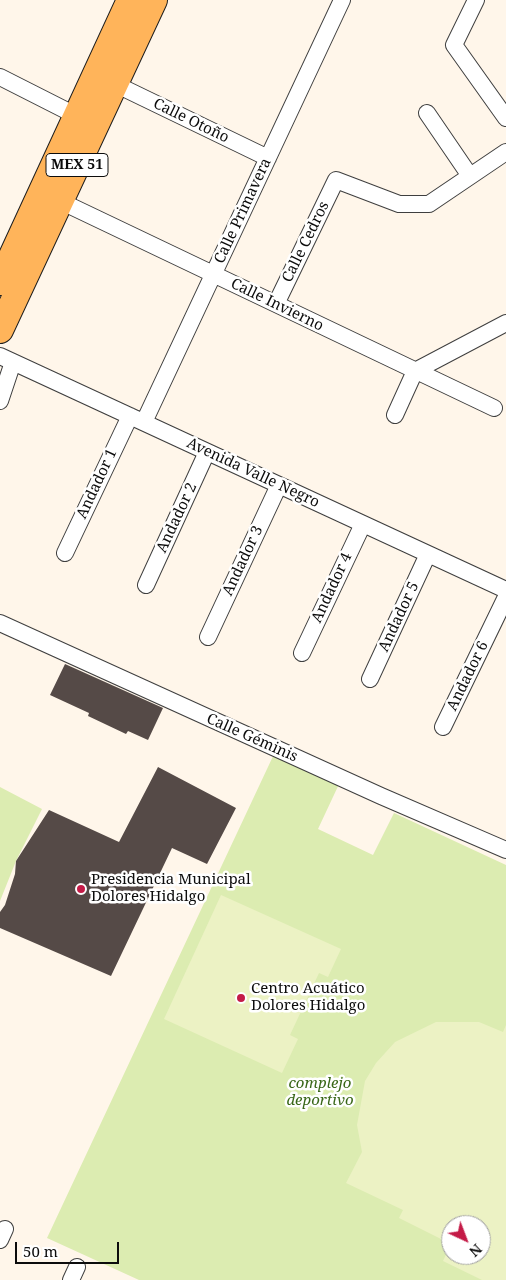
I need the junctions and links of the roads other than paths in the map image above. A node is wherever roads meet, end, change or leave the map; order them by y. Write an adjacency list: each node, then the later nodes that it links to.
1 (130, 0): 8 (main road, MEX 51)
2 (154, 0): 6 (main road, MEX 51)
3 (342, 0): 11 (street, Calle Primavera)
4 (476, 0): 9 (street)
5 (0, 77): 8 (street)
6 (115, 84): 11 (street, Calle Otoño); 13 (main road, MEX 51)
7 (427, 113): 12 (street)
8 (77, 116): 15 (main road, MEX 51)
9 (506, 118)
10 (506, 152): 12 (street)
11 (268, 158): 14 (street, Calle Primavera)
12 (470, 176): 16 (street, Calle Cedros)
13 (60, 202): 14 (street, Calle Invierno); 18 (main road, MEX 51)
14 (213, 274): 16 (street, Calle Invierno); 24 (street, Calle Primavera)
15 (0, 282)
16 (276, 304): 20 (street, Calle Invierno)
17 (506, 323): 20 (street)
18 (0, 330)
19 (7, 359): 21 (street); 24 (street, Avenida Valle Negro)
20 (415, 371): 22 (street, Calle Invierno); 23 (street)
21 (0, 401)
22 (494, 408)
23 (395, 415)
24 (137, 419): 25 (street, Avenida Valle Negro); 28 (street, Andador 1)
25 (208, 452): 26 (street, Avenida Valle Negro); 30 (street, Andador 2)
26 (279, 484): 27 (street, Avenida Valle Negro); 34 (street, Andador 3)
27 (363, 524): 29 (street, Avenida Valle Negro); 35 (street, Andador 4)
28 (65, 553)
29 (428, 554): 31 (street, Avenida Valle Negro); 36 (street, Andador 5)
30 (146, 584)
31 (506, 590)
32 (506, 597): 37 (street, Andador 6)
33 (0, 623): 38 (street, Calle Géminis)
34 (208, 637)
35 (302, 653)
36 (370, 679)
37 (443, 728)
38 (506, 850)

